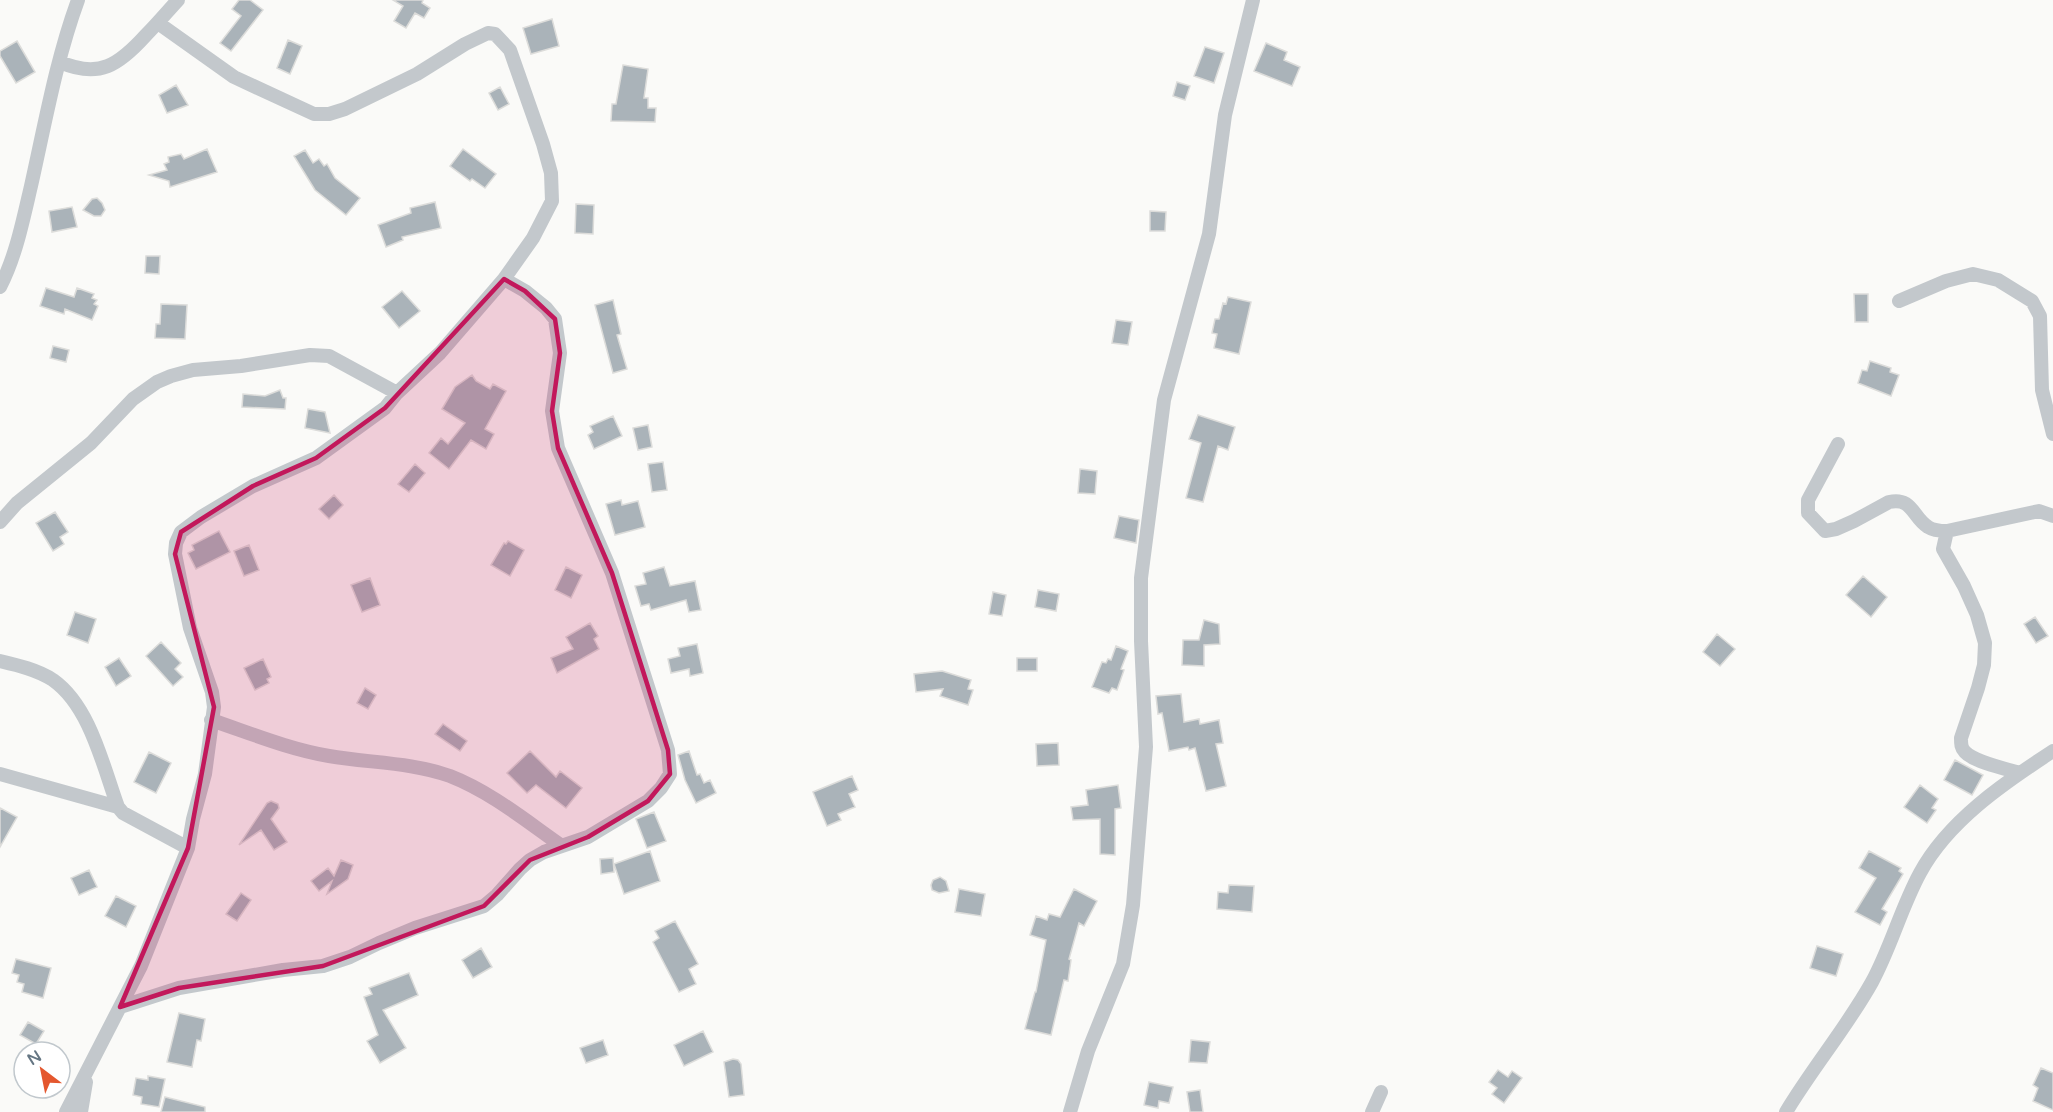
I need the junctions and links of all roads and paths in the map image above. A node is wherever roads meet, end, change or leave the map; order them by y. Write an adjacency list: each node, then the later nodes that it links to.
1 (78, 0): 5 (street)
2 (178, 0): 4 (street)
3 (1253, 0): 28 (street)
4 (158, 23): 5 (street); 6 (street)
5 (60, 62): 7 (street)
6 (504, 279): 9 (street); 21 (street)
7 (0, 287)
8 (1899, 301): 10 (street)
9 (397, 393): 13 (street); 16 (street)
10 (2053, 434)
11 (1839, 444): 14 (street)
12 (2053, 516): 14 (street)
13 (0, 522)
14 (1947, 531): 18 (street)
15 (0, 661): 20 (street)
16 (211, 720): 21 (street); 22 (street)
17 (2053, 751): 18 (street)
18 (2020, 773): 30 (street)
19 (0, 774): 20 (street)
20 (118, 807): 22 (street)
21 (562, 846): 23 (street)
22 (188, 848): 23 (street)
23 (120, 1007): 24 (street)
24 (88, 1070): 26 (street); 27 (street)
25 (1381, 1092): 29 (street)
26 (66, 1112)
27 (81, 1112)
28 (1070, 1112)
29 (1372, 1112)
30 (1786, 1112)

